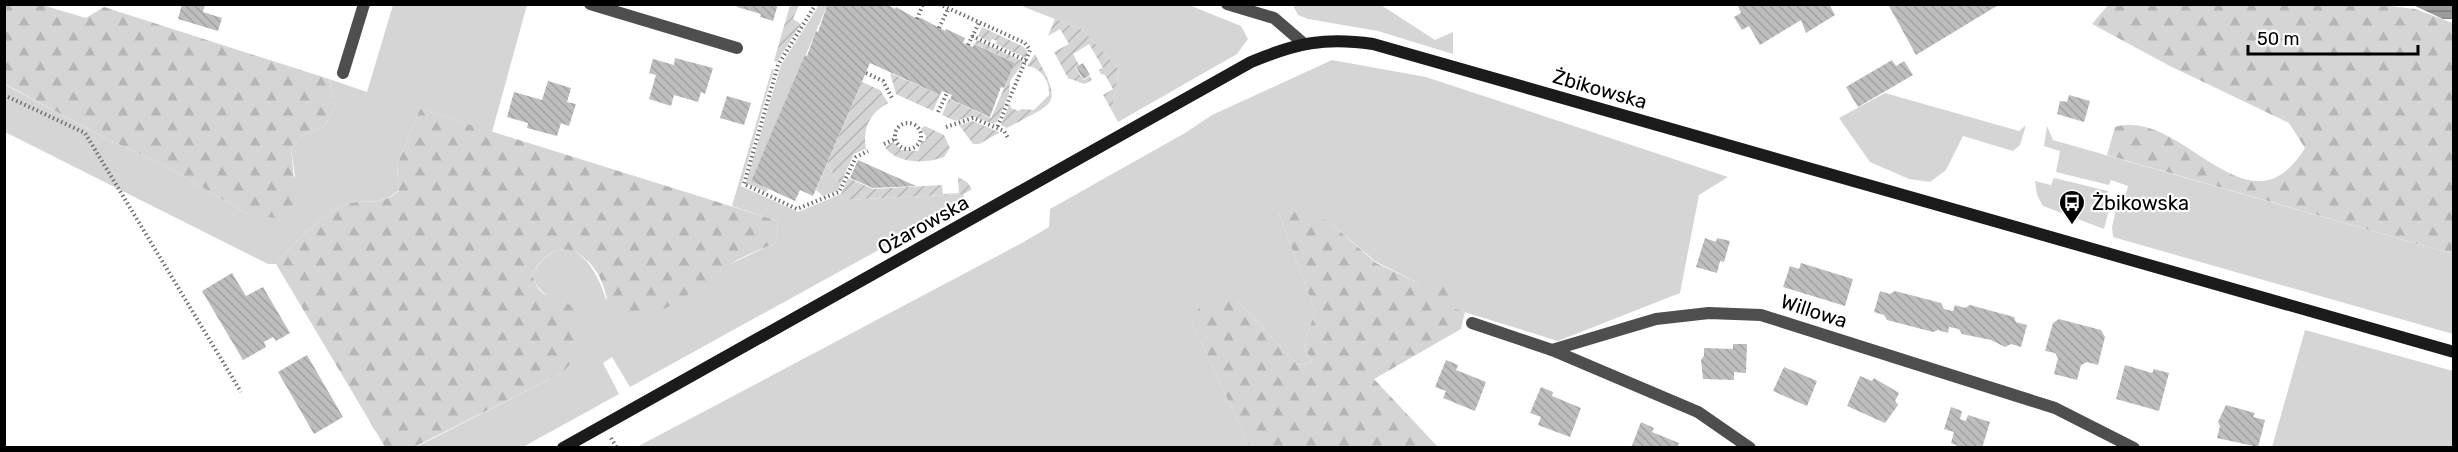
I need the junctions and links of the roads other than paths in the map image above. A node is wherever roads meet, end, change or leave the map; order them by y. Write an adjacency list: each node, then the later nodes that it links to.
1 (364, 4): 6 (street)
2 (590, 4): 5 (street)
3 (1229, 5): 4 (street)
4 (1303, 43): 9 (main road, Żbikowska); 10 (main road, Ożarowska)
5 (737, 48)
6 (343, 73)
7 (1472, 323): 8 (street)
8 (1552, 350): 11 (street); 12 (street, Willowa)
9 (2454, 352)
10 (563, 447)
11 (1750, 447)
12 (2134, 447)

